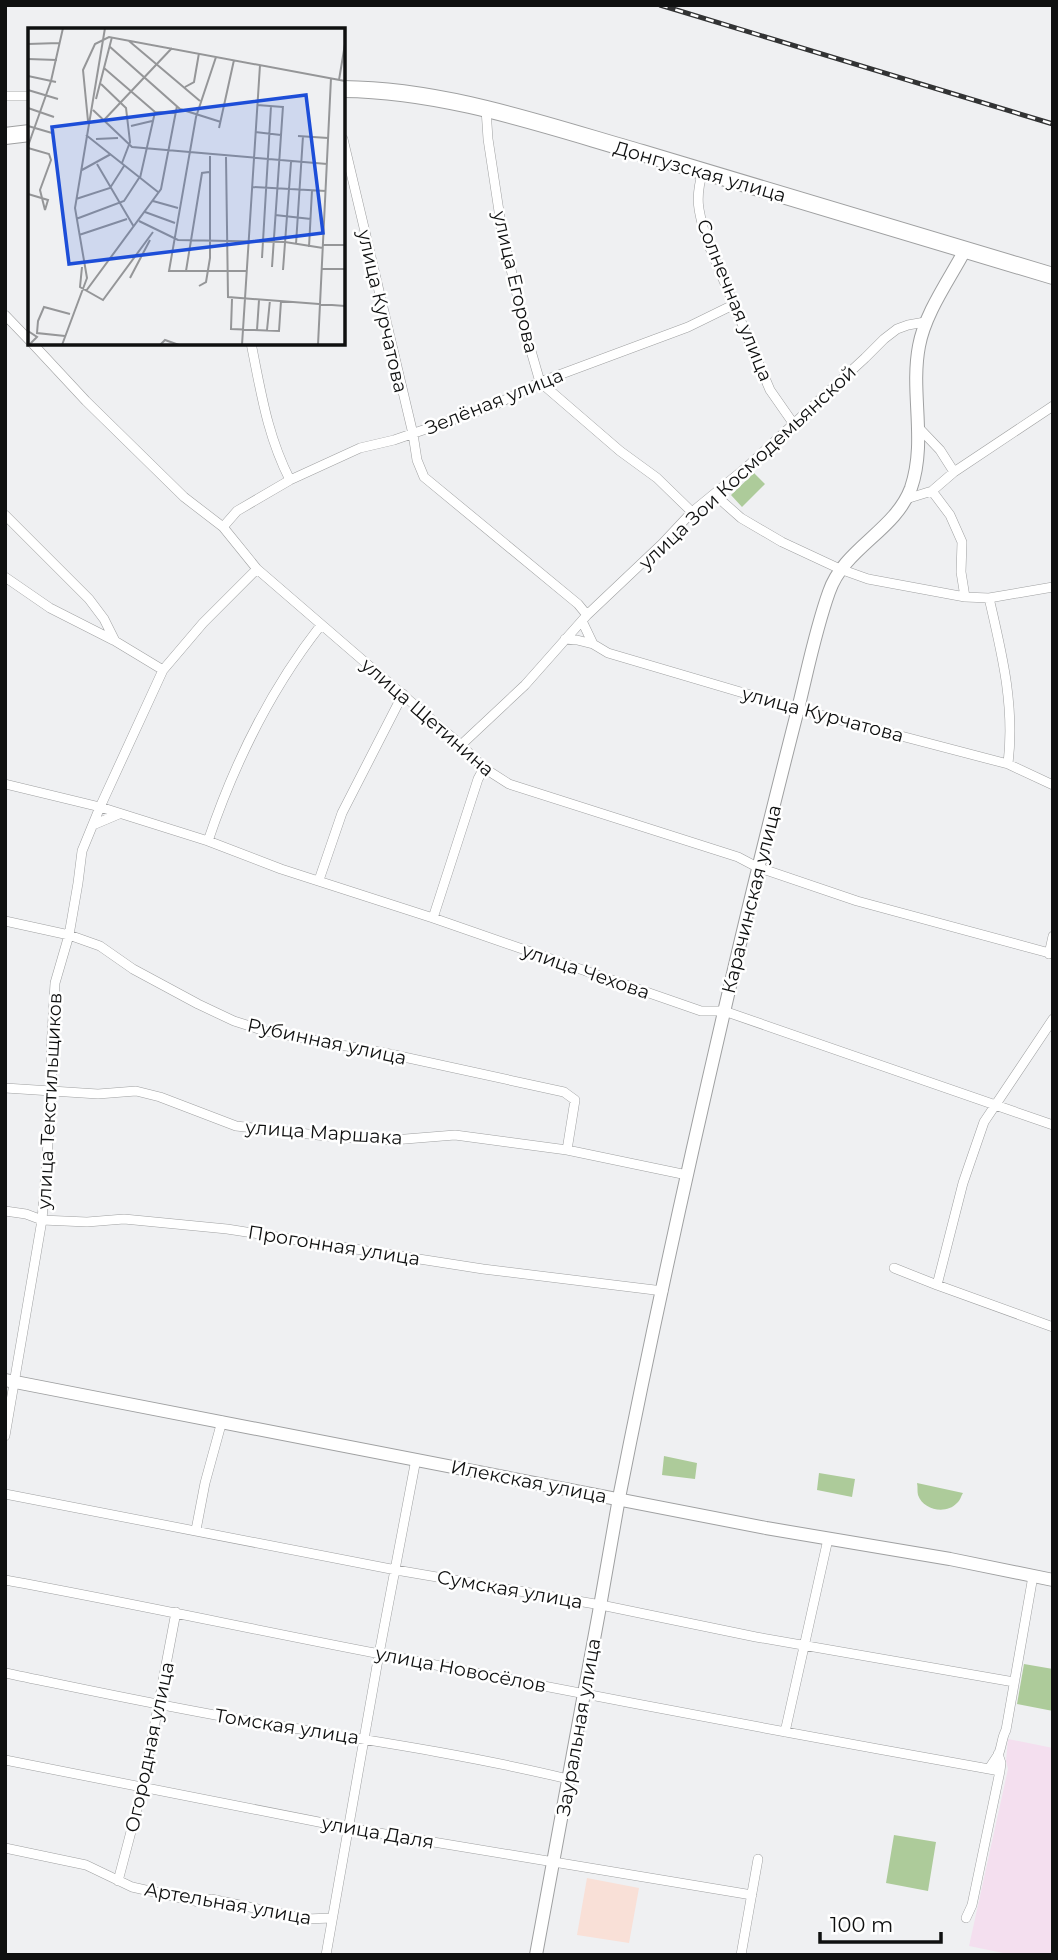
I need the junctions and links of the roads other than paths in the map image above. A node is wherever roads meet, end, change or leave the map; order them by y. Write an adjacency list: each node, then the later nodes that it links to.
1 (345, 89): 4 (highway, Донгузская улица)
2 (5, 96): 3 (street)
3 (28, 96)
4 (486, 109): 8 (highway, Донгузская улица); 17 (street, улица Егорова)
5 (28, 133): 6 (highway)
6 (5, 136)
7 (345, 147): 21 (street, улица Курчатова)
8 (703, 171): 9 (highway, Донгузская улица); 11 (street, Солнечная улица)
9 (965, 250): 10 (highway, Донгузская улица); 13 (street)
10 (1053, 276)
11 (735, 304): 17 (street, Зелёная улица); 19 (street, Солнечная улица)
12 (5, 315): 14 (street, улица Щетинина)
13 (925, 322): 19 (street, улица Зои Космодемьянской); 20 (street)
14 (28, 339)
15 (34, 345): 29 (street, улица Щетинина)
16 (251, 345): 23 (street)
17 (540, 382): 21 (street, Зелёная улица); 27 (street)
18 (1053, 406): 22 (street)
19 (793, 423): 25 (street, улица Зои Космодемьянской)
20 (919, 428): 22 (street); 26 (street)
21 (413, 434): 23 (street, Зелёная улица); 36 (street, улица Курчатова)
22 (954, 472): 24 (street)
23 (290, 480): 29 (street, Зелёная улица)
24 (932, 491): 26 (street); 34 (street)
25 (714, 494): 27 (street, улица Зои Космодемьянской); 31 (street)
26 (906, 499): 31 (street, Карачинская улица)
27 (692, 512): 36 (street, улица Зои Космодемьянской)
28 (5, 515): 39 (street)
29 (222, 527): 30 (street, улица Щетинина)
30 (257, 569): 37 (street, улица Щетинина); 41 (street, улица Текстильщиков)
31 (840, 569): 34 (street); 43 (street, Карачинская улица)
32 (5, 577): 39 (street)
33 (1053, 587): 35 (street)
34 (965, 597): 35 (street)
35 (989, 598): 45 (street)
36 (585, 618): 38 (street, улица Зои Космодемьянской); 40 (street, улица Курчатова)
37 (321, 625): 42 (street, улица Щетинина); 52 (street)
38 (565, 639): 40 (street, улица Курчатова); 44 (street, улица Зои Космодемьянской)
39 (115, 641): 41 (street)
40 (593, 644): 43 (street, улица Курчатова)
41 (163, 670): 49 (street, улица Текстильщиков)
42 (403, 694): 44 (street, улица Щетинина); 54 (street)
43 (798, 709): 45 (street, улица Курчатова); 53 (street, Карачинская улица)
44 (461, 746): 46 (street, улица Щетинина)
45 (1008, 764): 48 (street, улица Курчатова)
46 (484, 768): 53 (street, улица Щетинина); 55 (street)
47 (5, 785): 49 (street, улица Чехова)
48 (1053, 785)
49 (100, 807): 50 (street, улица Чехова); 51 (street, улица Текстильщиков)
50 (119, 814): 51 (street); 52 (street, улица Чехова)
51 (93, 824): 57 (street, улица Текстильщиков)
52 (208, 841): 54 (street, улица Чехова)
53 (757, 867): 59 (street, улица Щетинина); 60 (street, Карачинская улица)
54 (319, 880): 55 (street, улица Чехова)
55 (433, 918): 60 (street, улица Чехова)
56 (5, 921): 57 (street, Рубинная улица)
57 (69, 935): 63 (street, улица Текстильщиков); 66 (street, Рубинная улица)
58 (1053, 936): 59 (street)
59 (1052, 955)
60 (724, 1011): 64 (street, улица Чехова); 67 (street, Карачинская улица)
61 (1053, 1019): 64 (street)
62 (5, 1088): 63 (street, улица Маршака)
63 (52, 1091): 66 (street, улица Маршака); 69 (street, улица Текстильщиков)
64 (996, 1105): 65 (street, улица Чехова); 71 (street)
65 (1053, 1125)
66 (567, 1150): 67 (street, улица Маршака)
67 (687, 1175): 72 (street, Карачинская улица)
68 (5, 1211): 69 (street, Прогонная улица)
69 (42, 1220): 72 (street, Прогонная улица); 74 (street, улица Текстильщиков)
70 (894, 1268): 71 (street)
71 (937, 1286): 73 (street)
72 (663, 1291): 79 (street, Карачинская улица)
73 (1053, 1326)
74 (10, 1381): 75 (street, Илекская улица); 76 (street, улица Текстильщиков)
75 (222, 1421): 77 (street, Илекская улица); 80 (street)
76 (5, 1436)
77 (416, 1460): 79 (street, Илекская улица); 82 (street)
78 (5, 1494): 80 (street, Сумская улица)
79 (619, 1499): 81 (street, Илекская улица); 86 (street, Зауральная улица)
80 (196, 1530): 82 (street, Сумская улица)
81 (828, 1539): 83 (street, Илекская улица); 88 (street)
82 (396, 1570): 86 (street, Сумская улица); 89 (street)
83 (1033, 1576): 85 (street, Илекская улица); 91 (street)
84 (5, 1580): 87 (street, улица Новосёлов)
85 (1053, 1580)
86 (601, 1605): 88 (street, Сумская улица); 92 (street, Зауральная улица)
87 (176, 1612): 89 (street, улица Новосёлов); 93 (street, Огородная улица)
88 (806, 1645): 91 (street, Сумская улица); 94 (street)
89 (379, 1654): 92 (street, улица Новосёлов); 95 (street)
90 (5, 1674): 93 (street, Томская улица)
91 (1014, 1682): 97 (street)
92 (584, 1693): 94 (street, улица Новосёлов); 98 (street, Зауральная улица)
93 (158, 1704): 95 (street, Томская улица); 99 (street, Огородная улица)
94 (785, 1732): 97 (street, улица Новосёлов)
95 (364, 1738): 98 (street, Томская улица); 100 (street)
96 (5, 1760): 99 (street, улица Даля)
97 (995, 1770): 106 (street)
98 (568, 1779): 103 (street, Зауральная улица)
99 (143, 1786): 100 (street, улица Даля); 104 (street, Огородная улица)
100 (349, 1828): 103 (street, улица Даля); 107 (street)
101 (5, 1848): 104 (street, Артельная улица)
102 (758, 1859): 105 (street)
103 (553, 1862): 105 (street, улица Даля); 109 (street, Зауральная улица)
104 (118, 1881): 107 (street, Артельная улица)
105 (752, 1895): 110 (street)
106 (966, 1918)
107 (332, 1919): 108 (street)
108 (326, 1955)
109 (536, 1955)
110 (741, 1955)

